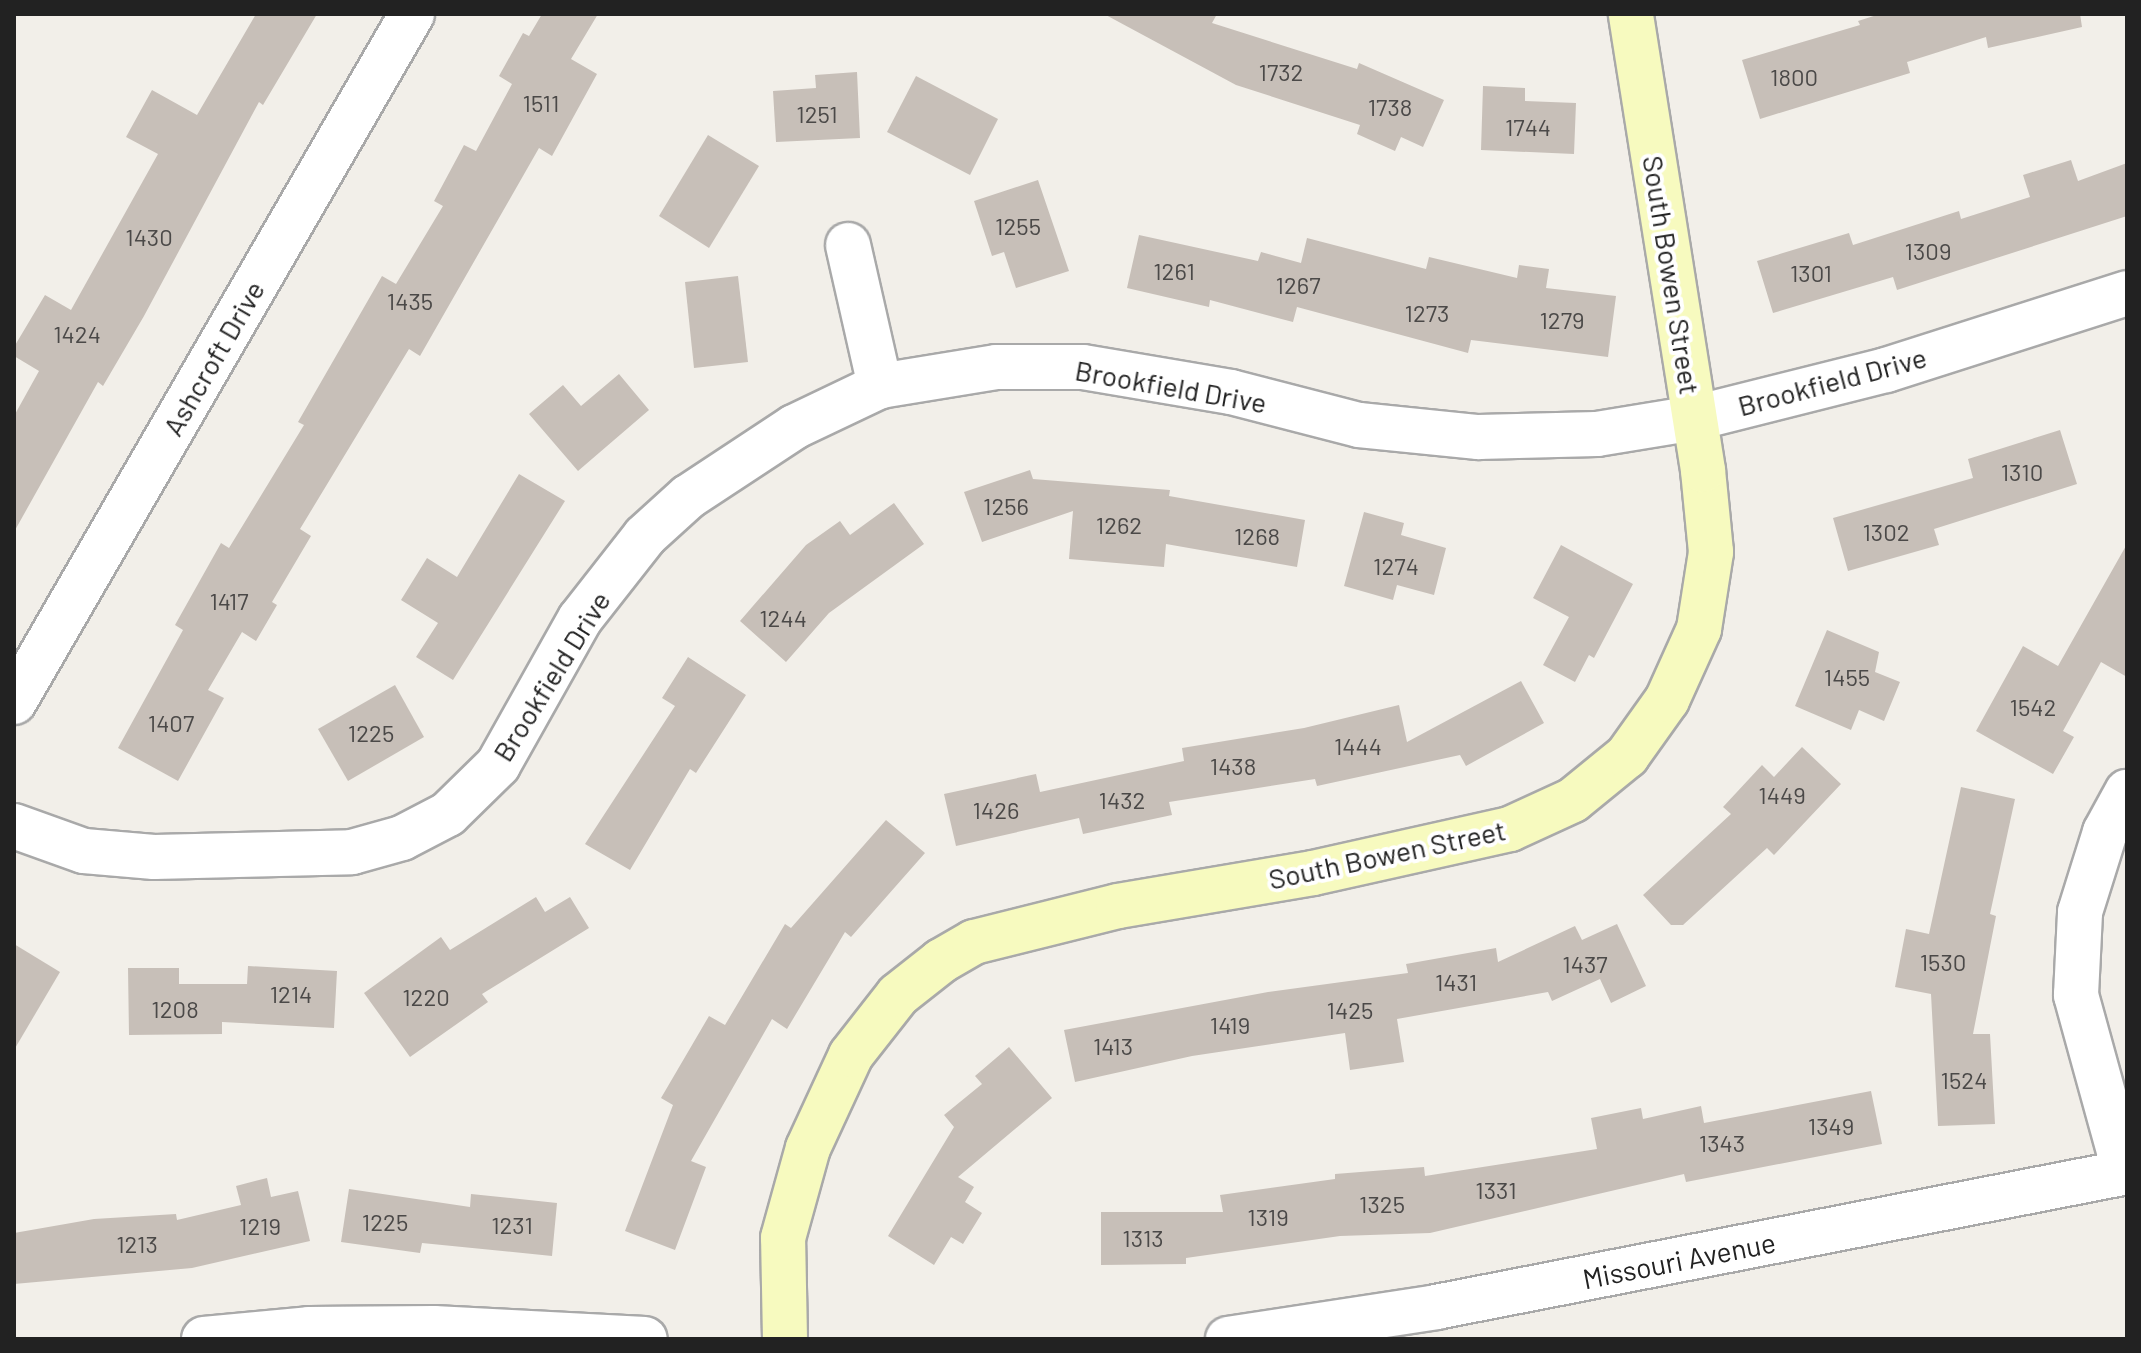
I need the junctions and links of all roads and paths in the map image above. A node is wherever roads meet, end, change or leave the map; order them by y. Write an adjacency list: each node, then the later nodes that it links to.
1 (412, 14): 7 (street, Ashcroft Drive)
2 (1631, 14): 6 (street, South Bowen Street)
3 (848, 245): 5 (street)
4 (2127, 293): 6 (street, Brookfield Drive)
5 (880, 386): 6 (street, Brookfield Drive); 9 (street, Brookfield Drive)
6 (1695, 418): 13 (street, South Bowen Street)
7 (14, 702)
8 (2127, 792): 10 (street)
9 (14, 826)
10 (2126, 1172): 14 (street, Missouri Avenue)
11 (204, 1339): 12 (street)
12 (645, 1339)
13 (785, 1339)
14 (1228, 1339)

